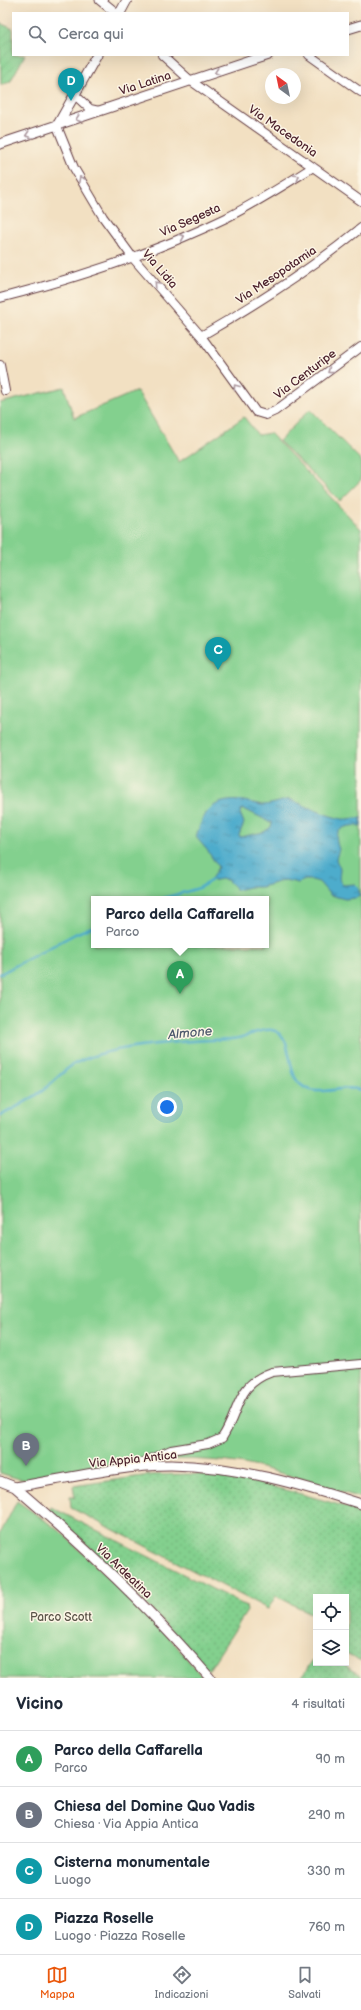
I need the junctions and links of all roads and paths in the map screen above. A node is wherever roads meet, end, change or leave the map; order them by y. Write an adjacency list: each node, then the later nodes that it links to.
1 (100, 0): 3 (street)
2 (127, 0): 4 (street)
3 (115, 12)
4 (121, 12)
5 (361, 24): 6 (street)
6 (349, 29)
7 (96, 56): 13 (street)
8 (163, 56): 11 (street, Via Macedonia)
9 (265, 56): 11 (street, Via Latina, one-way to 11)
10 (310, 56): 12 (street)
11 (191, 80): 14 (street, Via Latina); 17 (street, Via Macedonia)
12 (361, 92)
13 (76, 96): 14 (street); 15 (street)
14 (99, 111): 15 (street, Via Latina, one-way to 15)
15 (57, 126): 16 (street, one-way to 16); 20 (street, Via Lidia, one-way to 15)
16 (0, 144)
17 (313, 167): 18 (street, Via Macedonia); 20 (street, Via Segesta, one-way to 17)
18 (361, 201)
19 (361, 228): 22 (street, Via Mesopotamia)
20 (133, 258): 21 (street, Via Segesta); 22 (street, Via Lidia, one-way to 20)
21 (0, 298)
22 (201, 336): 26 (street, Via Lidia, one-way to 22)
23 (361, 347): 26 (street, Via Centuripe, one-way to 26)
24 (0, 365): 25 (street)
25 (5, 391)
26 (262, 415)
27 (361, 1364): 28 (street)
28 (125, 1469): 30 (street, Via Appia Antica); 31 (street, Via Appia Antica)
29 (0, 1481): 30 (street)
30 (15, 1487): 32 (street, Via Ardeatina)
31 (361, 1504)
32 (210, 1678)

